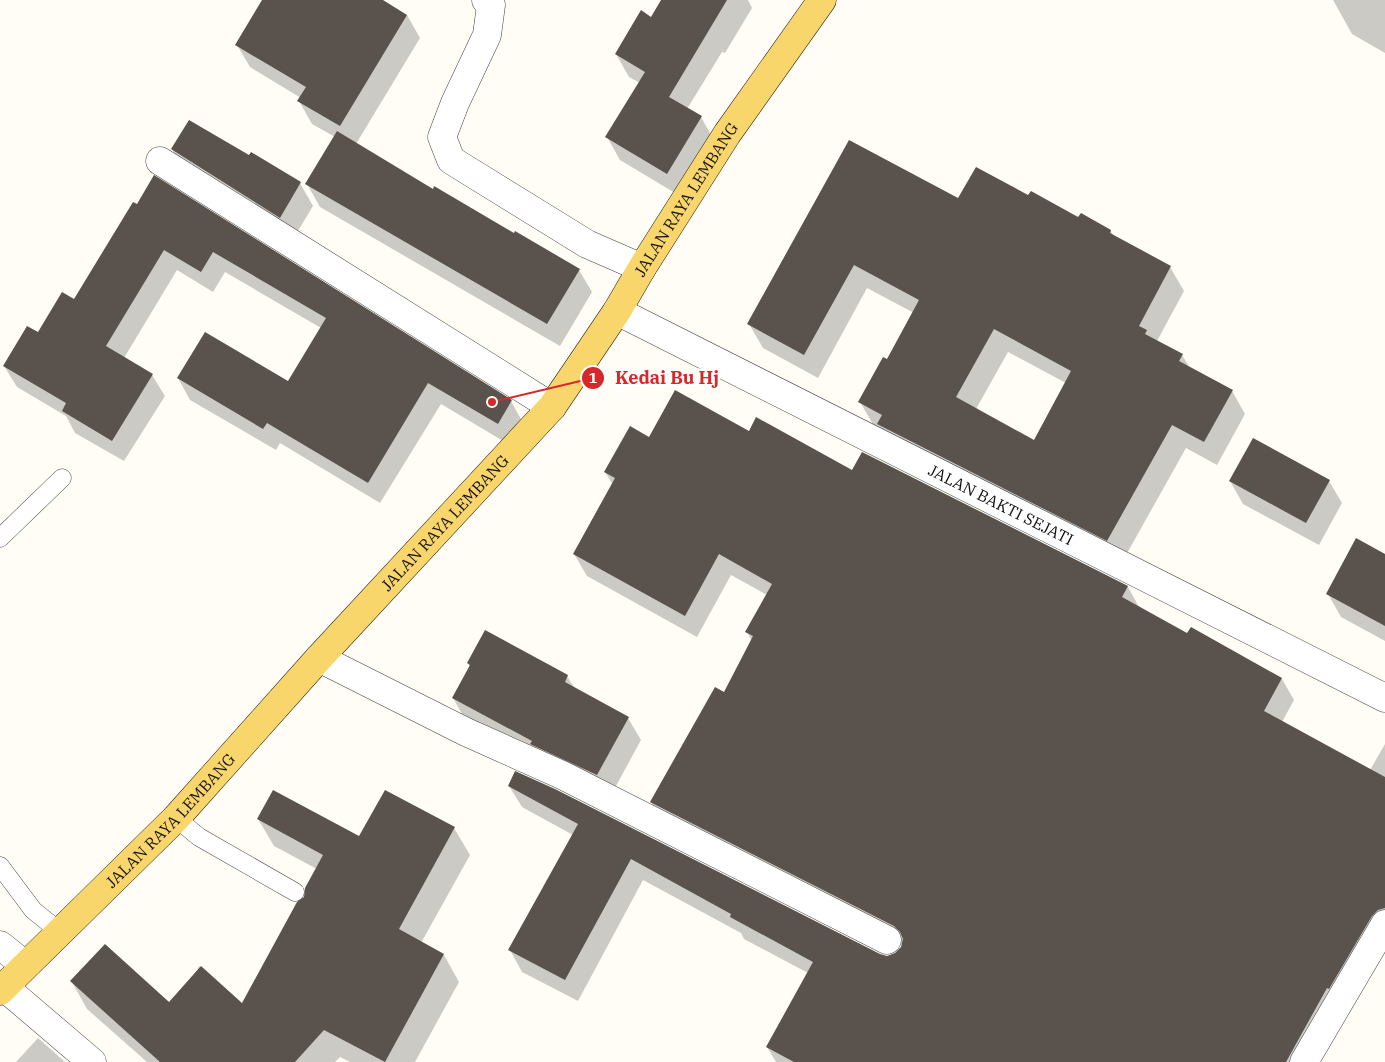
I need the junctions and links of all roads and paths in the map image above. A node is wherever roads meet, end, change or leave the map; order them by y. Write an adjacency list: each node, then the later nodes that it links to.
1 (486, 0): 4 (street)
2 (822, 0): 4 (main road, JALAN RAYA LEMBANG)
3 (160, 161): 6 (street)
4 (642, 268): 5 (main road, JALAN RAYA LEMBANG)
5 (617, 312): 6 (main road, JALAN RAYA LEMBANG); 10 (street, JALAN BAKTI SEJATI)
6 (552, 407): 9 (main road, JALAN RAYA LEMBANG)
7 (62, 478): 8 (lane)
8 (0, 538)
9 (319, 658): 11 (main road, JALAN RAYA LEMBANG); 16 (street)
10 (1385, 698)
11 (176, 818): 13 (lane); 15 (main road, JALAN RAYA LEMBANG)
12 (0, 866): 15 (lane)
13 (295, 892)
14 (1385, 924): 21 (street)
15 (60, 932): 18 (main road, JALAN RAYA LEMBANG)
16 (887, 940)
17 (0, 945): 18 (street)
18 (25, 965): 19 (main road, JALAN RAYA LEMBANG)
19 (2, 989): 20 (street)
20 (92, 1062)
21 (1304, 1062)

